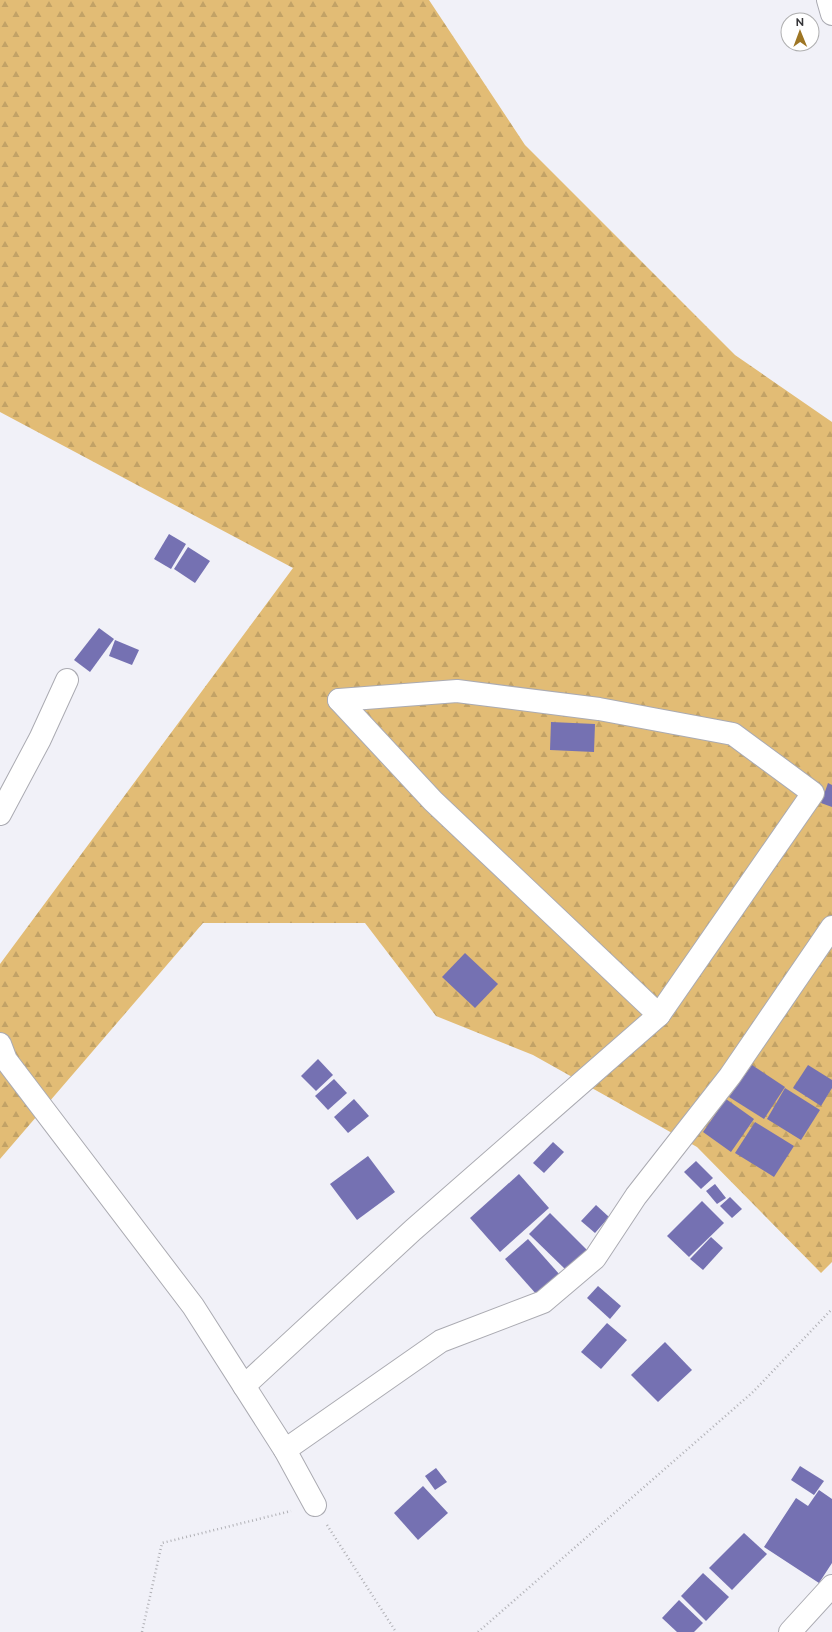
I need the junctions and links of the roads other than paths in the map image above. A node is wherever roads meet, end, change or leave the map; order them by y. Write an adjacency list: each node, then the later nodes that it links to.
1 (828, 0): 2 (street)
2 (832, 14)
3 (67, 680): 4 (street)
4 (0, 814)
5 (832, 927): 9 (street)
6 (659, 1015): 6 (street); 8 (street)
7 (0, 1044): 8 (street)
8 (244, 1386): 9 (street)
9 (285, 1450): 10 (street)
10 (315, 1505)
11 (832, 1586): 12 (street)
12 (790, 1632)

